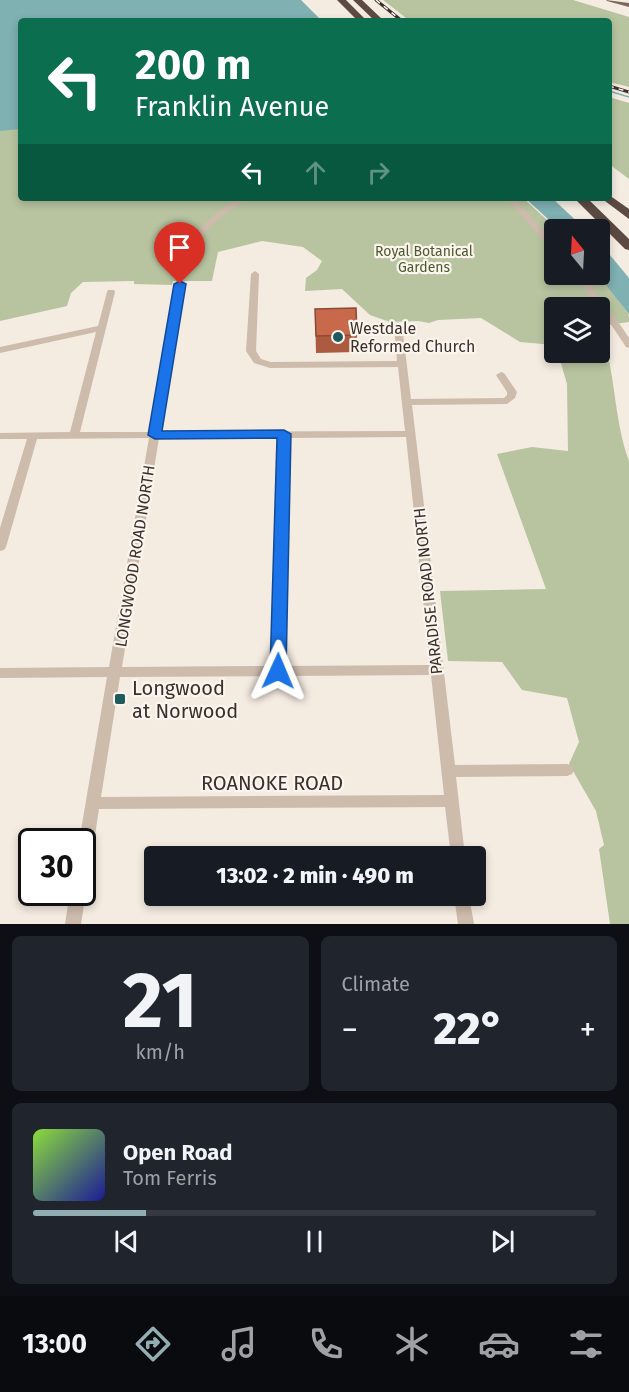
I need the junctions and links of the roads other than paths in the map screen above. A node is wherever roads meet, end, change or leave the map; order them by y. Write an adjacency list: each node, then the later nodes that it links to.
1 (341, 0): 5 (highway)
2 (357, 0): 6 (highway)
3 (609, 0): 4 (main road)
4 (629, 5)
5 (360, 18)
6 (377, 18)
7 (240, 201): 28 (street, LONGWOOD ROAD NORTH)
8 (513, 201): 12 (street)
9 (583, 201): 13 (highway)
10 (611, 201): 11 (highway)
11 (629, 215)
12 (544, 236)
13 (629, 246)
14 (255, 274): 21 (street)
15 (586, 285): 19 (street)
16 (111, 292): 18 (street)
17 (398, 325): 21 (street, PARADISE ROAD NORTH)
18 (101, 328): 20 (street); 27 (street)
19 (629, 345)
20 (0, 350)
21 (402, 364): 23 (street, PARADISE ROAD NORTH)
22 (501, 375): 23 (street)
23 (406, 402): 25 (street, PARADISE ROAD NORTH)
24 (284, 434): 25 (street); 28 (street); 32 (street)
25 (410, 434): 31 (street, PARADISE ROAD NORTH)
26 (33, 435): 27 (street); 29 (street); 30 (street)
27 (74, 435): 28 (street)
28 (155, 435): 33 (street, LONGWOOD ROAD NORTH)
29 (0, 436)
30 (0, 547)
31 (437, 670): 32 (street); 36 (street, PARADISE ROAD NORTH)
32 (278, 671): 33 (street)
33 (115, 672): 34 (street); 38 (street, LONGWOOD ROAD NORTH)
34 (0, 673)
35 (567, 770): 36 (street)
36 (448, 771): 37 (street, PARADISE ROAD NORTH)
37 (452, 801): 38 (street, ROANOKE ROAD); 40 (street, PARADISE ROAD NORTH)
38 (93, 803): 39 (street, LONGWOOD ROAD NORTH)
39 (89, 828)
40 (457, 846)
41 (76, 906): 43 (street)
42 (463, 906): 44 (street)
43 (73, 924)
44 (465, 924)

